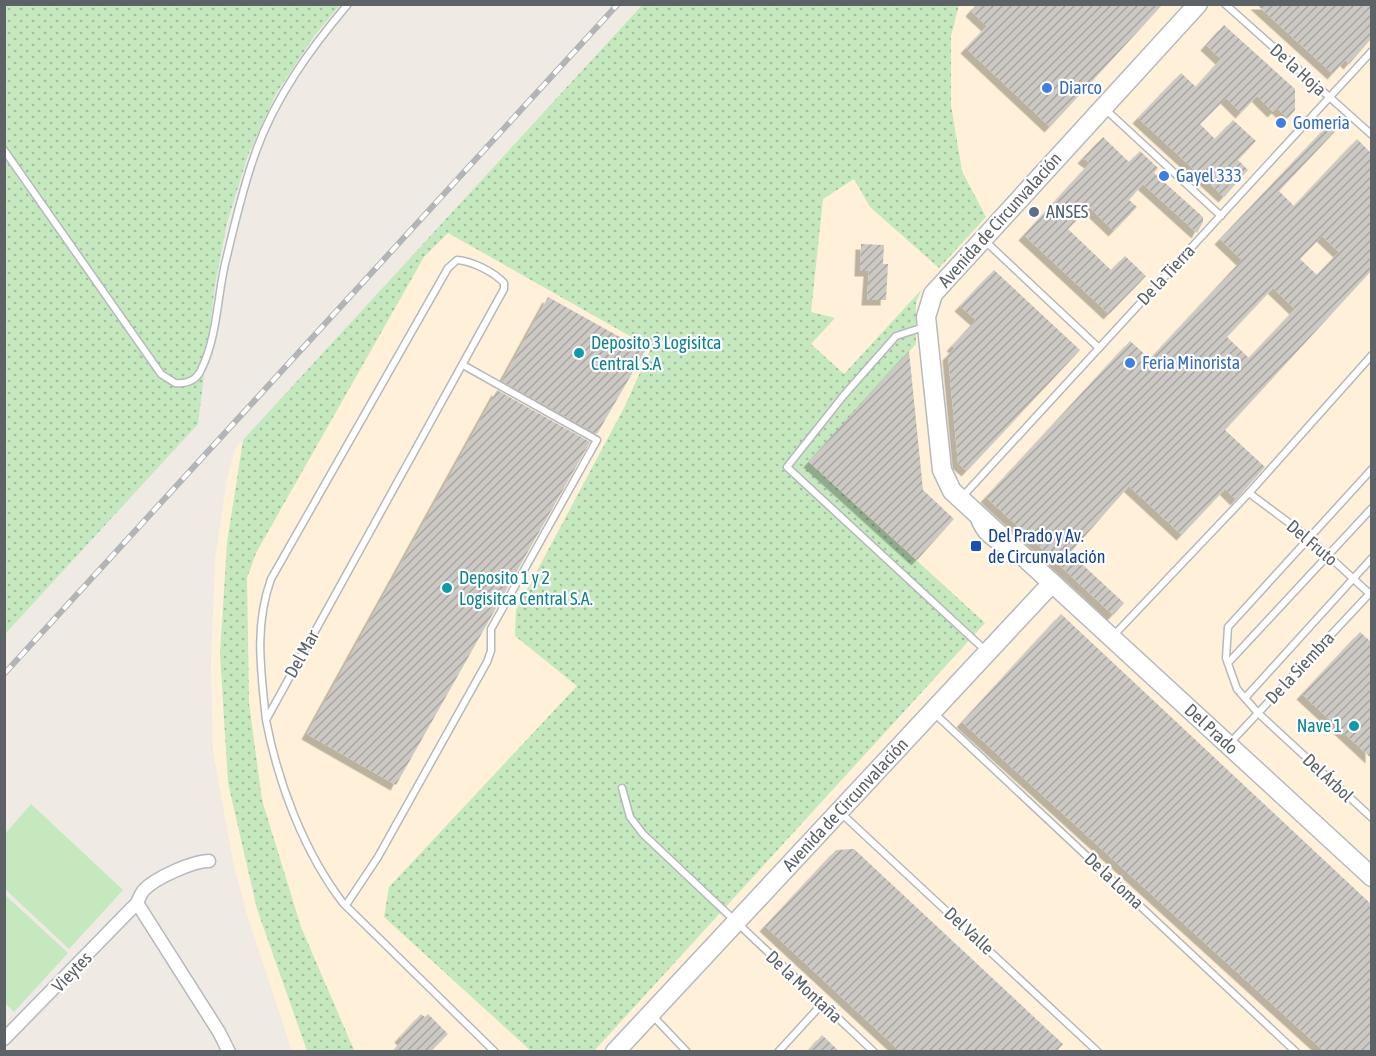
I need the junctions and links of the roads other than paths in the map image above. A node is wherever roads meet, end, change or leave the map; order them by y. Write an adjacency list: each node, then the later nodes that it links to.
1 (348, 4): 8 (lane)
2 (1198, 4): 6 (street, Avenida de Circunvalación)
3 (1225, 4): 5 (lane, De la Hoja)
4 (1371, 51): 5 (lane, De la Tierra)
5 (1329, 97): 7 (lane, De la Hoja); 9 (lane, De la Tierra)
6 (1104, 108): 9 (lane); 10 (street, Avenida de Circunvalación)
7 (1371, 135)
8 (4, 150)
9 (1221, 216): 12 (lane, De la Tierra)
10 (983, 239): 11 (street, Avenida de Circunvalación); 12 (lane)
11 (927, 326): 17 (street, Avenida de Circunvalación); 26 (lane)
12 (1099, 348): 17 (lane, De la Tierra)
13 (1371, 355): 16 (lane)
14 (463, 365): 31 (lane, Del Mar); 31 (lane, Del Mar); 39 (lane)
15 (1371, 469): 19 (lane)
16 (1249, 493): 19 (lane, Del Fruto); 25 (lane)
17 (966, 504): 23 (street, Avenida de Circunvalación)
18 (1371, 508): 20 (lane)
19 (1308, 537): 20 (lane, Del Fruto); 27 (lane)
20 (1327, 555): 22 (lane, Del Fruto); 27 (lane)
21 (1371, 558): 22 (lane)
22 (1353, 578): 24 (lane, Del Fruto); 28 (lane)
23 (1052, 583): 25 (street, Del Prado); 26 (street, Avenida de Circunvalación)
24 (1371, 593): 30 (lane, De la Siembra)
25 (1111, 638): 32 (street, Del Prado)
26 (987, 651): 29 (street, Avenida de Circunvalación)
27 (1228, 663): 28 (lane, Del Árbol)
28 (1245, 698): 30 (lane, Del Árbol)
29 (932, 710): 34 (street, Avenida de Circunvalación); 51 (lane, De la Loma)
30 (1258, 713): 32 (lane, De la Siembra); 35 (lane, Del Árbol)
31 (266, 720): 39 (lane)
32 (1228, 745): 37 (street, Del Prado)
33 (622, 788): 40 (lane, De la Montaña)
34 (839, 811): 40 (street, Avenida de Circunvalación); 50 (lane, Del Valle)
35 (1371, 818)
36 (209, 861): 38 (street, Vieytes)
37 (1371, 878)
38 (137, 903): 43 (street, Vieytes); 44 (street)
39 (346, 905): 45 (lane)
40 (735, 922): 41 (lane, De la Montaña); 42 (street, Avenida de Circunvalación)
41 (822, 1004): 48 (lane); 49 (lane, De la Montaña)
42 (649, 1012): 46 (street, Avenida de Circunvalación); 47 (lane)
43 (4, 1039)
44 (229, 1052)
45 (495, 1052)
46 (615, 1052)
47 (687, 1052)
48 (778, 1052)
49 (874, 1052)
50 (1098, 1052)
51 (1296, 1052)

